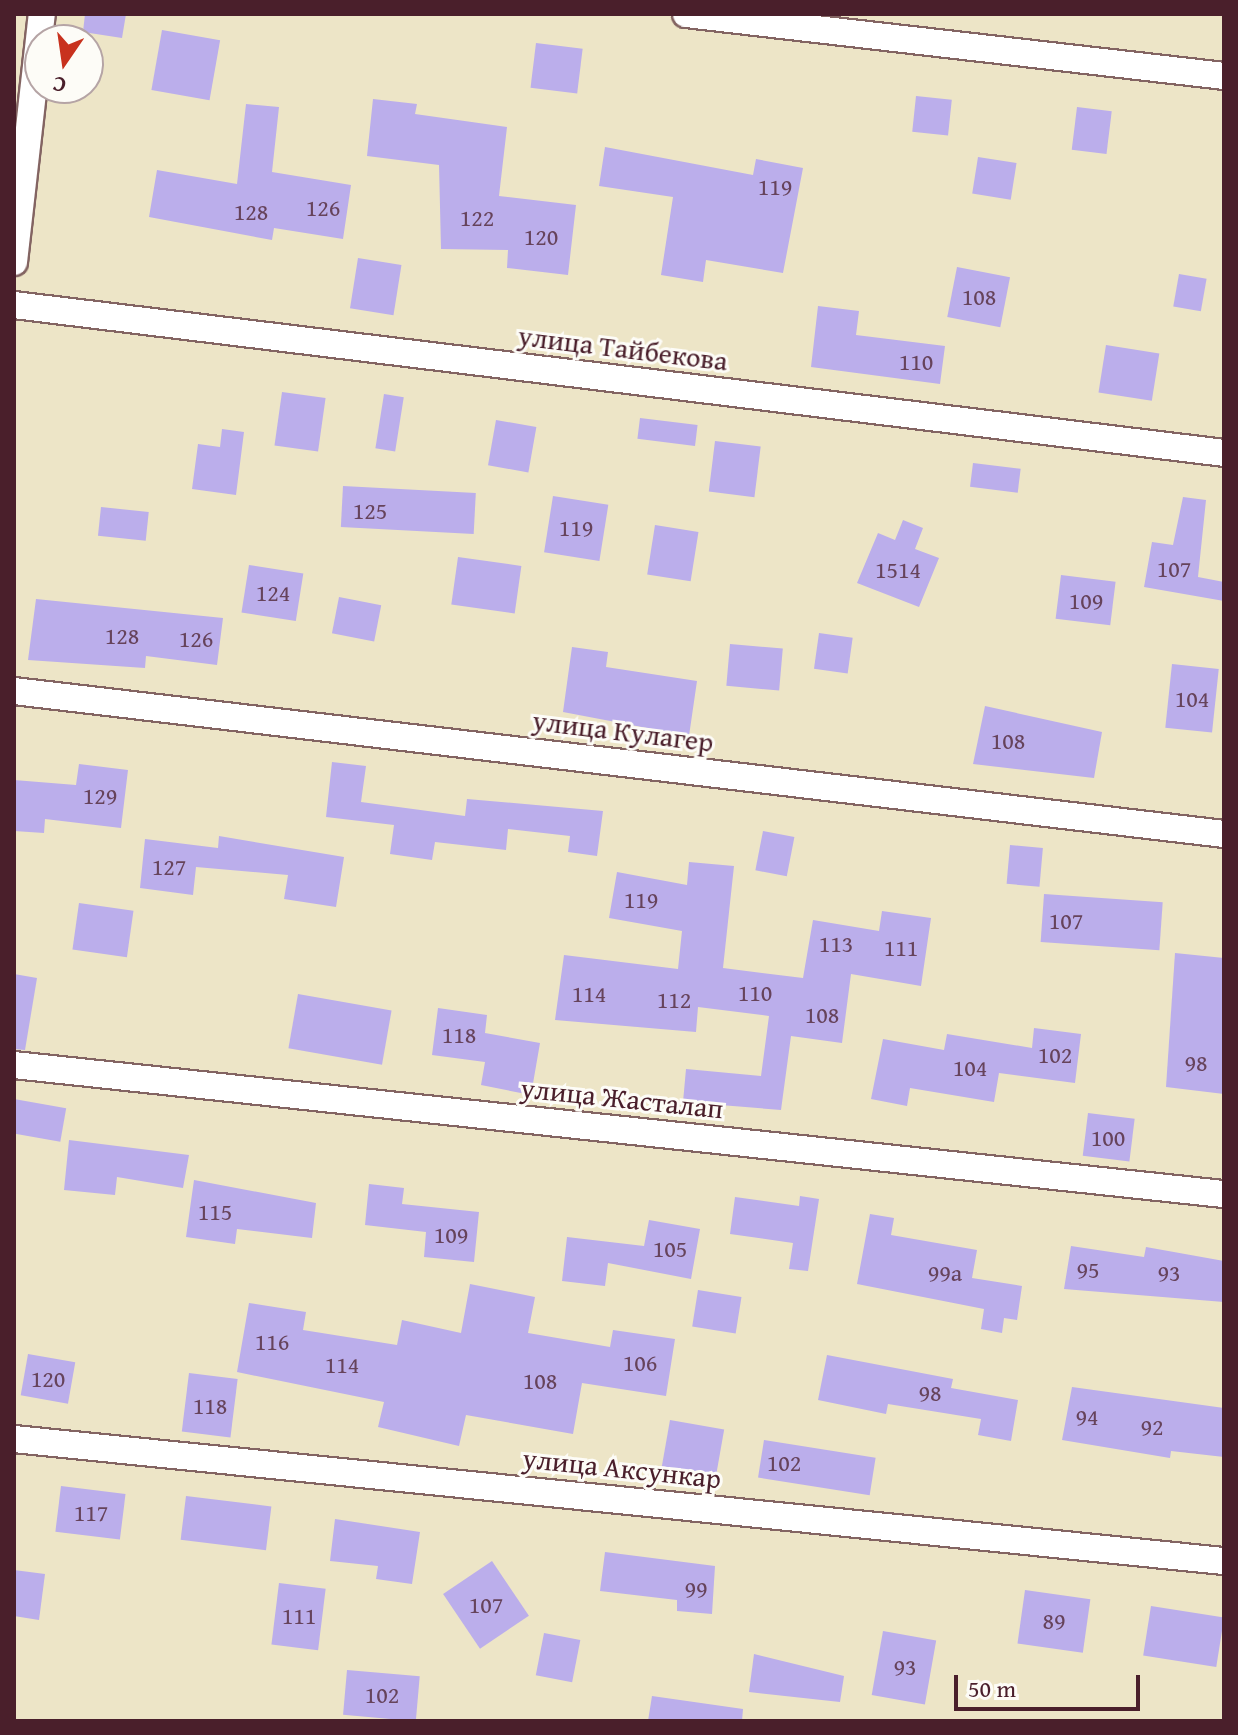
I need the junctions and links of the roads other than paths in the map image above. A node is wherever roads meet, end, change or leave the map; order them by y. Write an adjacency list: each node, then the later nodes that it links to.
1 (42, 14): 4 (street)
2 (686, 14): 3 (street)
3 (1224, 76)
4 (14, 262)
5 (14, 305): 6 (street, улица Тайбекова)
6 (1224, 453)
7 (14, 691): 8 (street, улица Кулагер)
8 (1224, 834)
9 (14, 1065): 10 (street, улица Жасталап)
10 (1224, 1194)
11 (14, 1439): 12 (street, улица Аксункар)
12 (1224, 1561)

